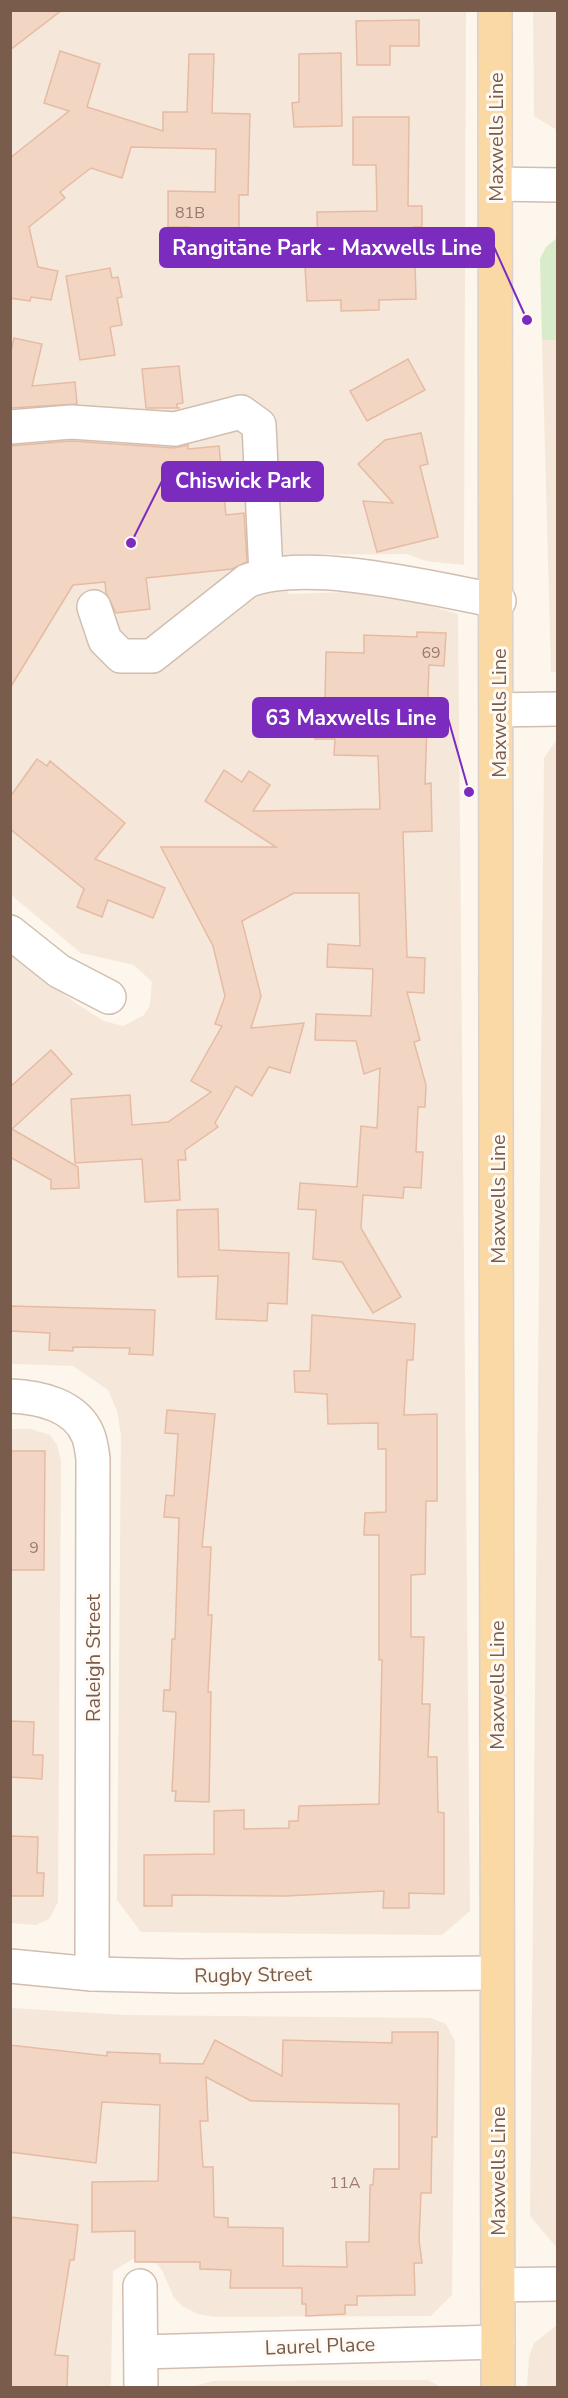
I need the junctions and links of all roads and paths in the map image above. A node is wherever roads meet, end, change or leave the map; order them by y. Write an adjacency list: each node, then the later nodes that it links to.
1 (495, 10): 2 (main road, Maxwells Line)
2 (496, 184): 3 (street); 6 (main road, Maxwells Line)
3 (558, 184)
4 (10, 428): 5 (street)
5 (266, 574): 6 (street); 7 (street)
6 (499, 601): 8 (main road, Maxwells Line)
7 (94, 607)
8 (499, 710): 9 (street); 14 (main road, Maxwells Line)
9 (558, 710)
10 (10, 932): 11 (street)
11 (109, 997)
12 (10, 1396): 15 (street, Raleigh Street)
13 (10, 1966): 15 (street, Rugby Street)
14 (496, 1973): 15 (street, Rugby Street); 17 (main road, Maxwells Line)
15 (92, 1974)
16 (558, 2284): 17 (street)
17 (498, 2285): 19 (main road, Maxwells Line)
18 (140, 2286): 20 (street)
19 (498, 2342): 20 (street, Laurel Place); 22 (main road, Maxwells Line)
20 (141, 2352): 21 (street)
21 (141, 2388)
22 (498, 2388)

